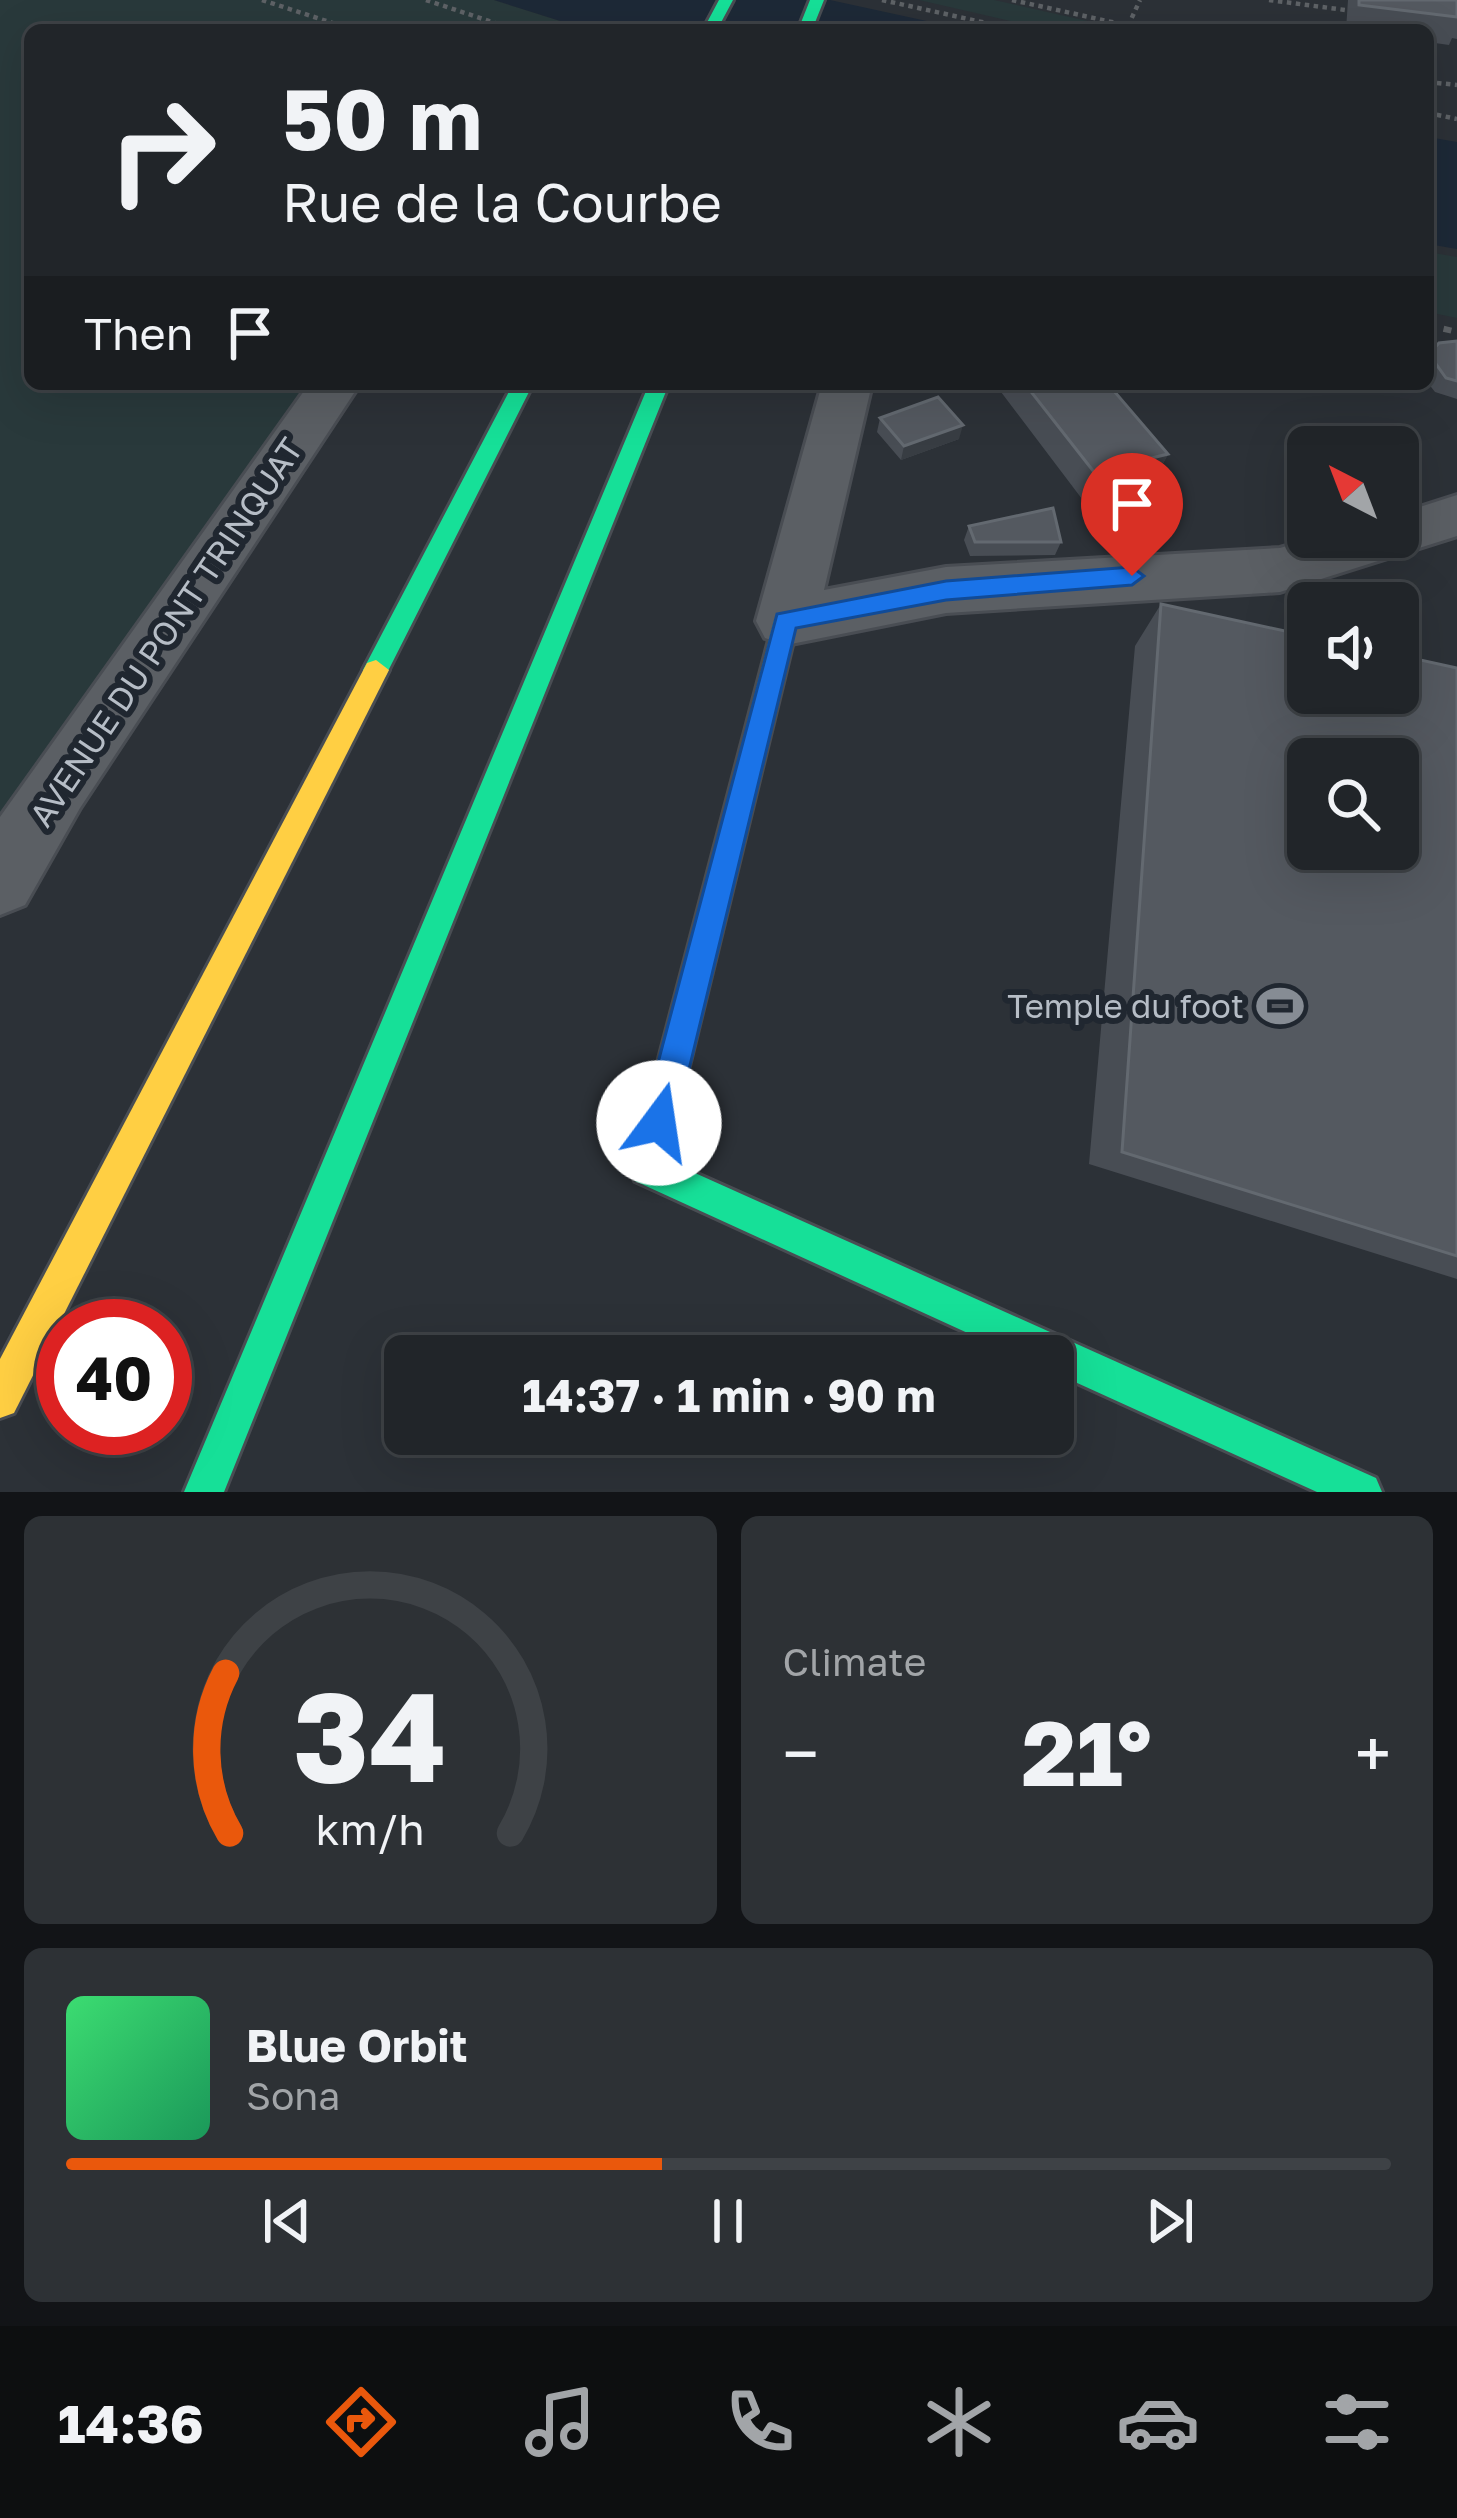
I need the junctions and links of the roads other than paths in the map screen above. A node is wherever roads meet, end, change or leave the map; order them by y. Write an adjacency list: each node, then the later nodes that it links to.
1 (331, 390): 9 (street, AVENUE DU PONT TRINQUAT)
2 (520, 390): 10 (main road)
3 (656, 390): 11 (main road)
4 (845, 390): 8 (street)
5 (1457, 515): 6 (street)
6 (1419, 528)
7 (1321, 558): 8 (street)
8 (786, 621): 12 (main road)
9 (0, 881)
10 (0, 1399)
11 (204, 1492)
12 (1362, 1492)

